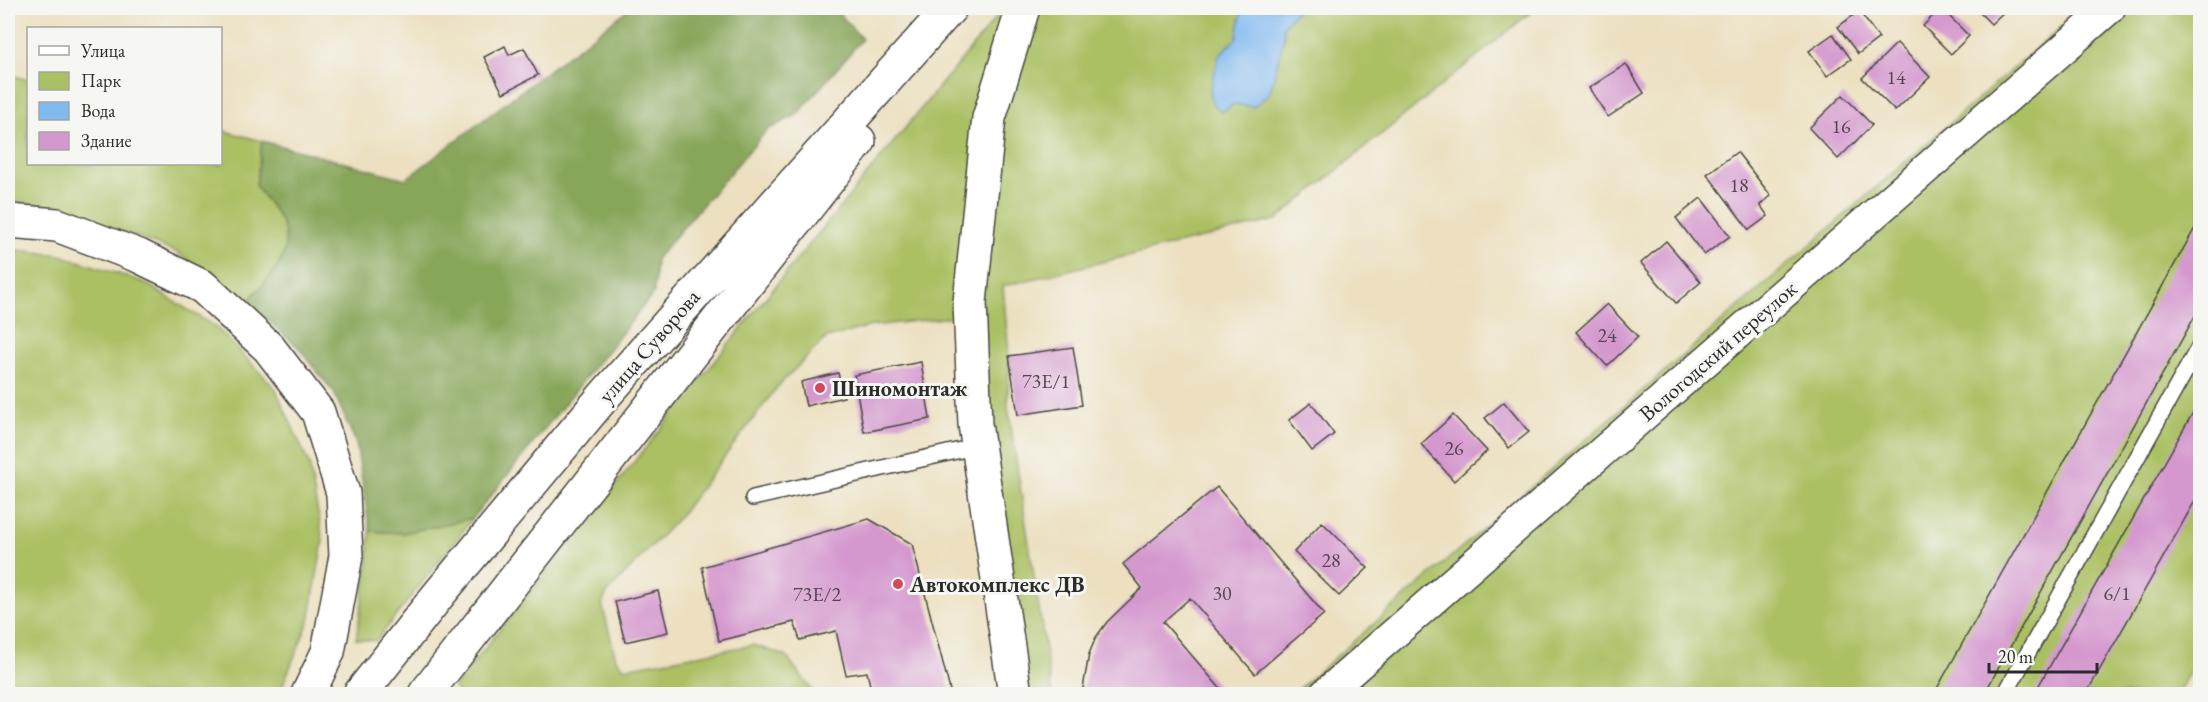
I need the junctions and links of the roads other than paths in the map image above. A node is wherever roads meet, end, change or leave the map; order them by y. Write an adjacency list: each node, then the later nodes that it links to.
1 (950, 8): 10 (main road, улица Суворова)
2 (963, 8): 11 (main road, улица Суворова)
3 (1023, 8): 7 (main road)
4 (2110, 8): 13 (street, Вологодский переулок)
5 (8, 221): 9 (main road)
6 (2200, 345): 14 (lane)
7 (978, 446): 8 (lane); 12 (main road)
8 (753, 498)
9 (308, 694)
10 (360, 694)
11 (425, 694)
12 (1015, 694)
13 (1325, 694)
14 (2005, 694)

